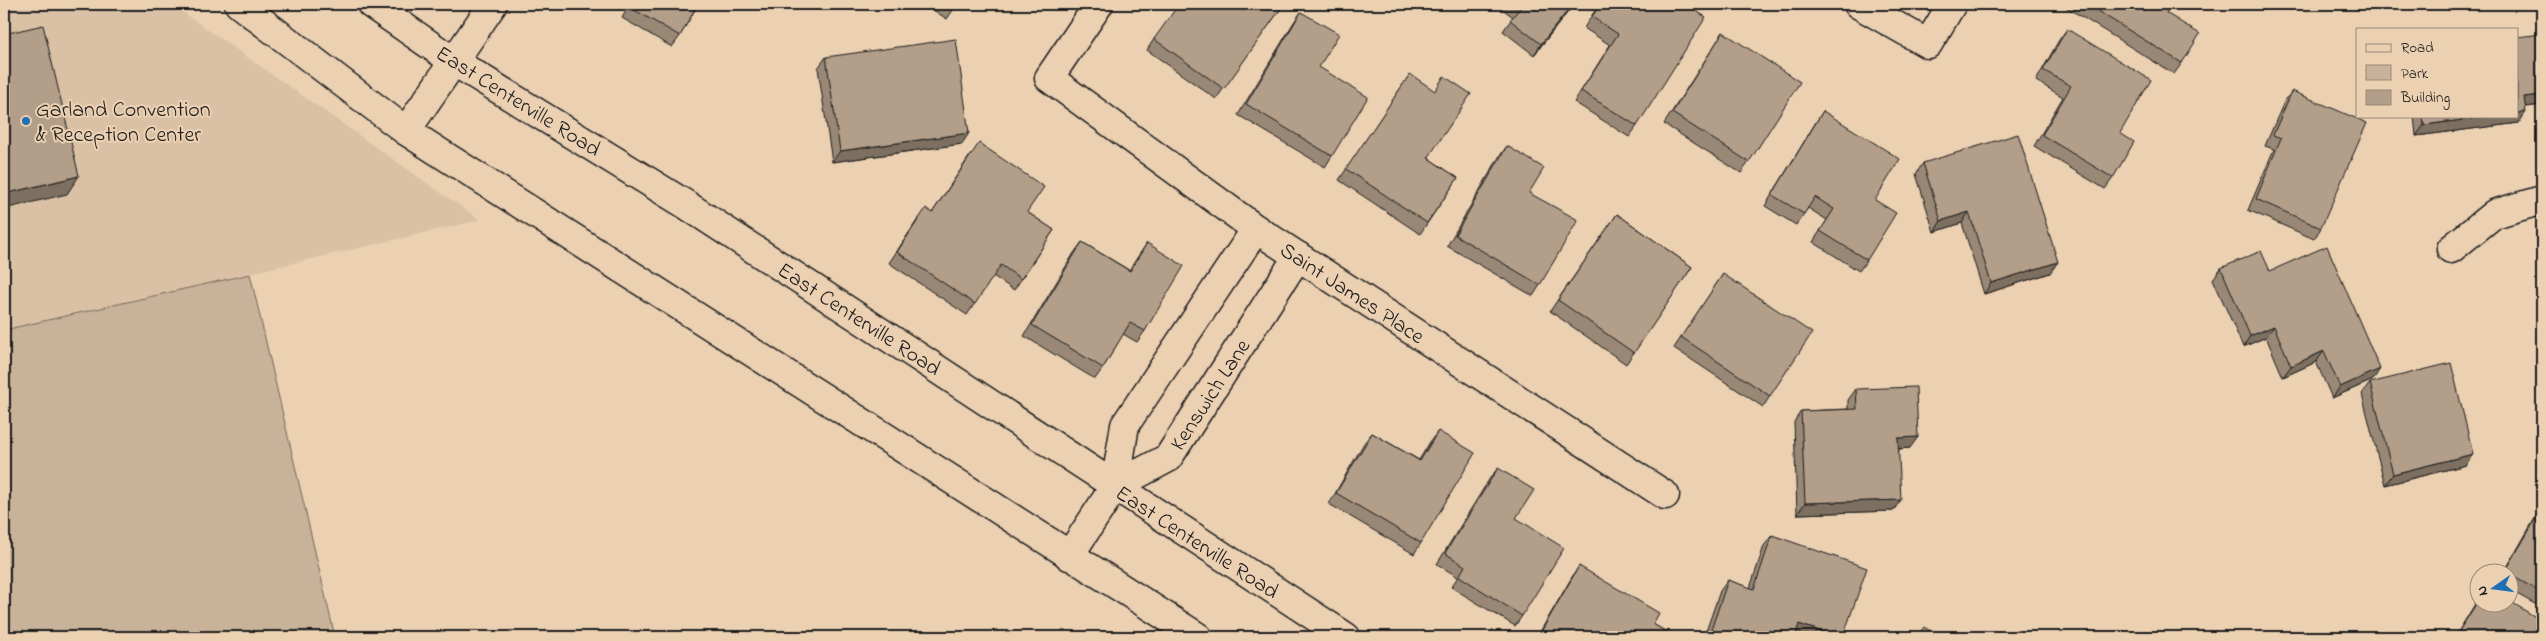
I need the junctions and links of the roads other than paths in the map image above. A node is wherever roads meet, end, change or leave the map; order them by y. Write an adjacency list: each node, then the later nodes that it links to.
1 (239, 4): 8 (main road)
2 (371, 4): 7 (main road, East Centerville Road)
3 (492, 4): 7 (main road)
4 (1100, 4): 10 (main road, Saint James Place)
5 (1858, 4): 6 (main road)
6 (1952, 4)
7 (453, 61): 8 (main road); 13 (main road, East Centerville Road)
8 (406, 131): 15 (main road)
9 (2542, 200): 11 (main road)
10 (1256, 229): 12 (main road, Saint James Place); 13 (main road)
11 (2451, 249)
12 (1298, 256): 13 (main road, Kenswich Lane); 14 (main road, Saint James Place)
13 (1115, 486): 15 (main road); 17 (main road, East Centerville Road)
14 (1664, 496)
15 (1069, 556): 16 (main road)
16 (1198, 637)
17 (1346, 637)

